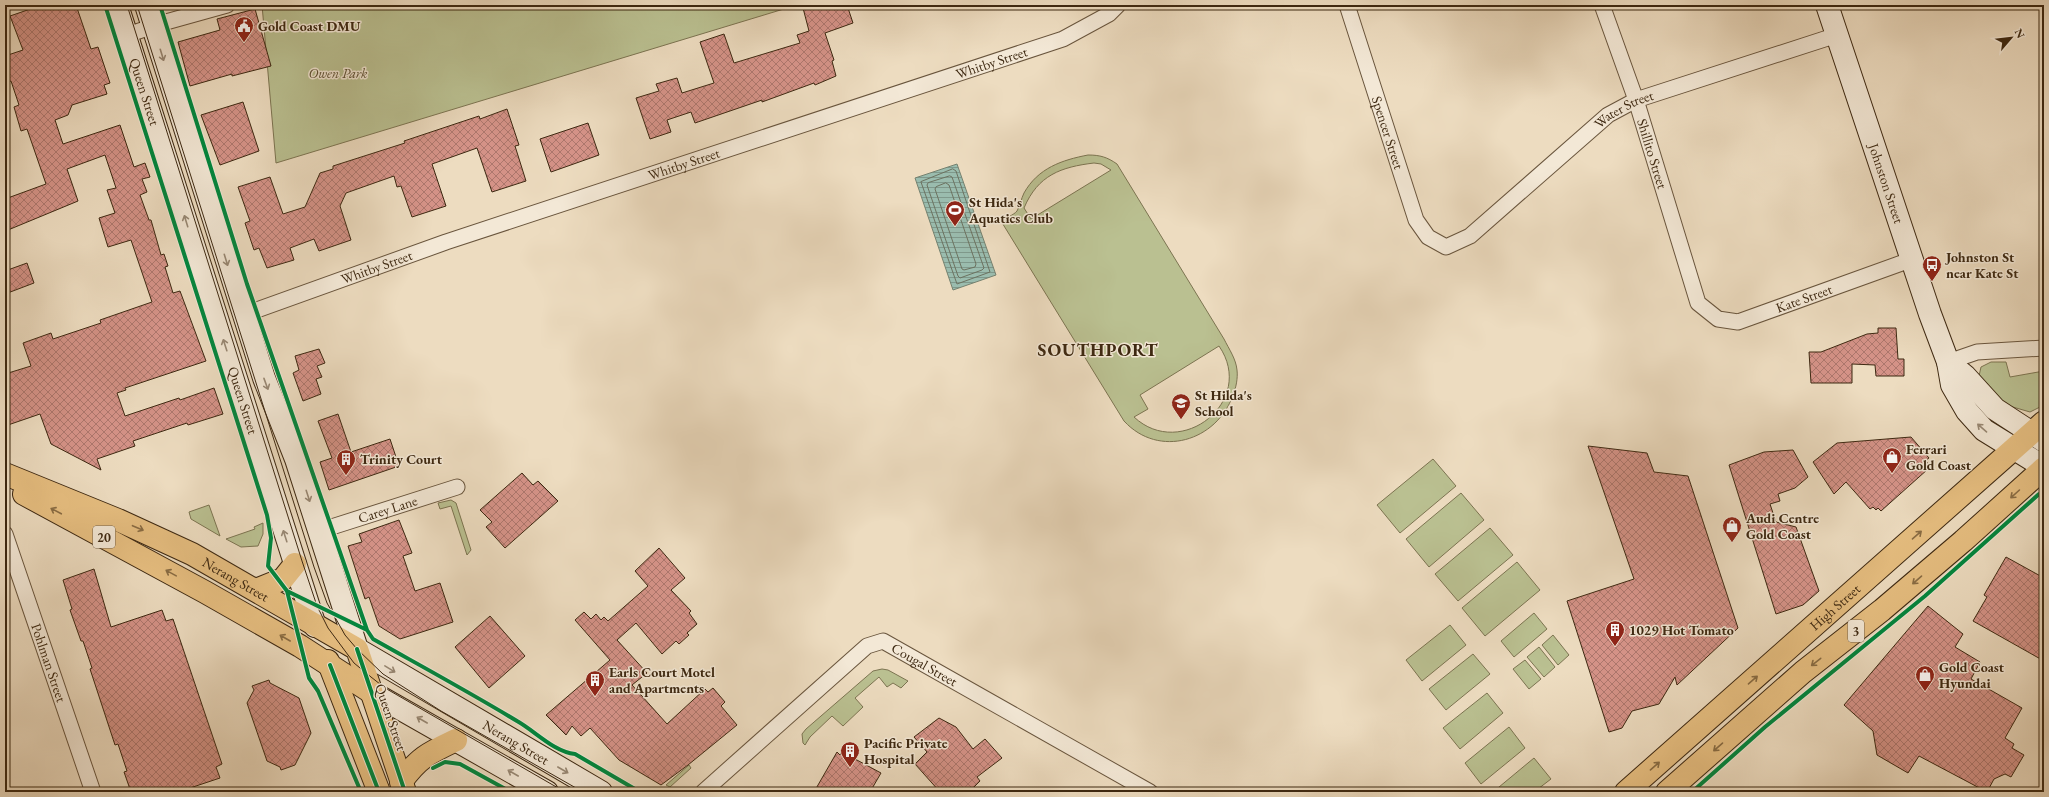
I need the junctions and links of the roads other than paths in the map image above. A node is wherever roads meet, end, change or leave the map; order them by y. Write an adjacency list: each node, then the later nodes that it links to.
1 (117, 5): 9 (street, Queen Street)
2 (146, 5): 8 (street, Queen Street)
3 (227, 5): 8 (street)
4 (1118, 5): 15 (street, Whitby Street)
5 (1347, 5): 12 (street, Spencer Street)
6 (1602, 5): 11 (street, Shillito Street)
7 (1827, 5): 10 (street, Johnston Street)
8 (153, 26): 9 (street); 15 (street, Queen Street, one-way to 15)
9 (127, 35): 26 (street, Queen Street, one-way to 9)
10 (1837, 35): 11 (street, Water Street); 13 (street, Johnston Street)
11 (1636, 100): 12 (street, Water Street); 14 (street, Shillito Street)
12 (1446, 247)
13 (1913, 259): 14 (street, Kate Street); 17 (street, Johnston Street)
14 (1698, 303)
15 (244, 315): 24 (street, Queen Street, one-way to 24)
16 (2044, 348): 17 (street)
17 (1948, 362): 18 (street, Johnston Street); 19 (street, Johnston Street, one-way to 17)
18 (2040, 432): 19 (main road, High Street / 3)
19 (2014, 450): 20 (street, Johnston Street); 40 (main road, High Street / 3, one-way to 19)
20 (2044, 468): 41 (main road, 3, one-way to 41)
21 (5, 474): 27 (main road, Nerang Street / 20, one-way to 27)
22 (5, 481): 30 (main road, Nerang Street / 20, one-way to 22)
23 (456, 486): 24 (street, Carey Lane)
24 (319, 531): 29 (street, Queen Street)
25 (5, 534): 34 (street, Pohlman Street)
26 (294, 564): 27 (main road); 28 (street, Queen Street)
27 (256, 590): 28 (main road, Nerang Street / 20)
28 (315, 626): 29 (main road, Nerang Street / 20); 30 (main road, Queen Street)
29 (356, 649): 31 (main road, Queen Street); 37 (street, Nerang Street, one-way to 37)
30 (330, 665): 31 (main road, Nerang Street / 20); 35 (main road, Queen Street)
31 (371, 692): 32 (street, Nerang Street, one-way to 31); 33 (main road, Queen Street)
32 (456, 740): 33 (main road); 36 (street, Nerang Street, one-way to 32)
33 (403, 787)
34 (93, 792)
35 (379, 792)
36 (547, 792)
37 (600, 792)
38 (703, 792): 39 (street, Cougal Street)
39 (1150, 792)
40 (1626, 792)
41 (1667, 792)

